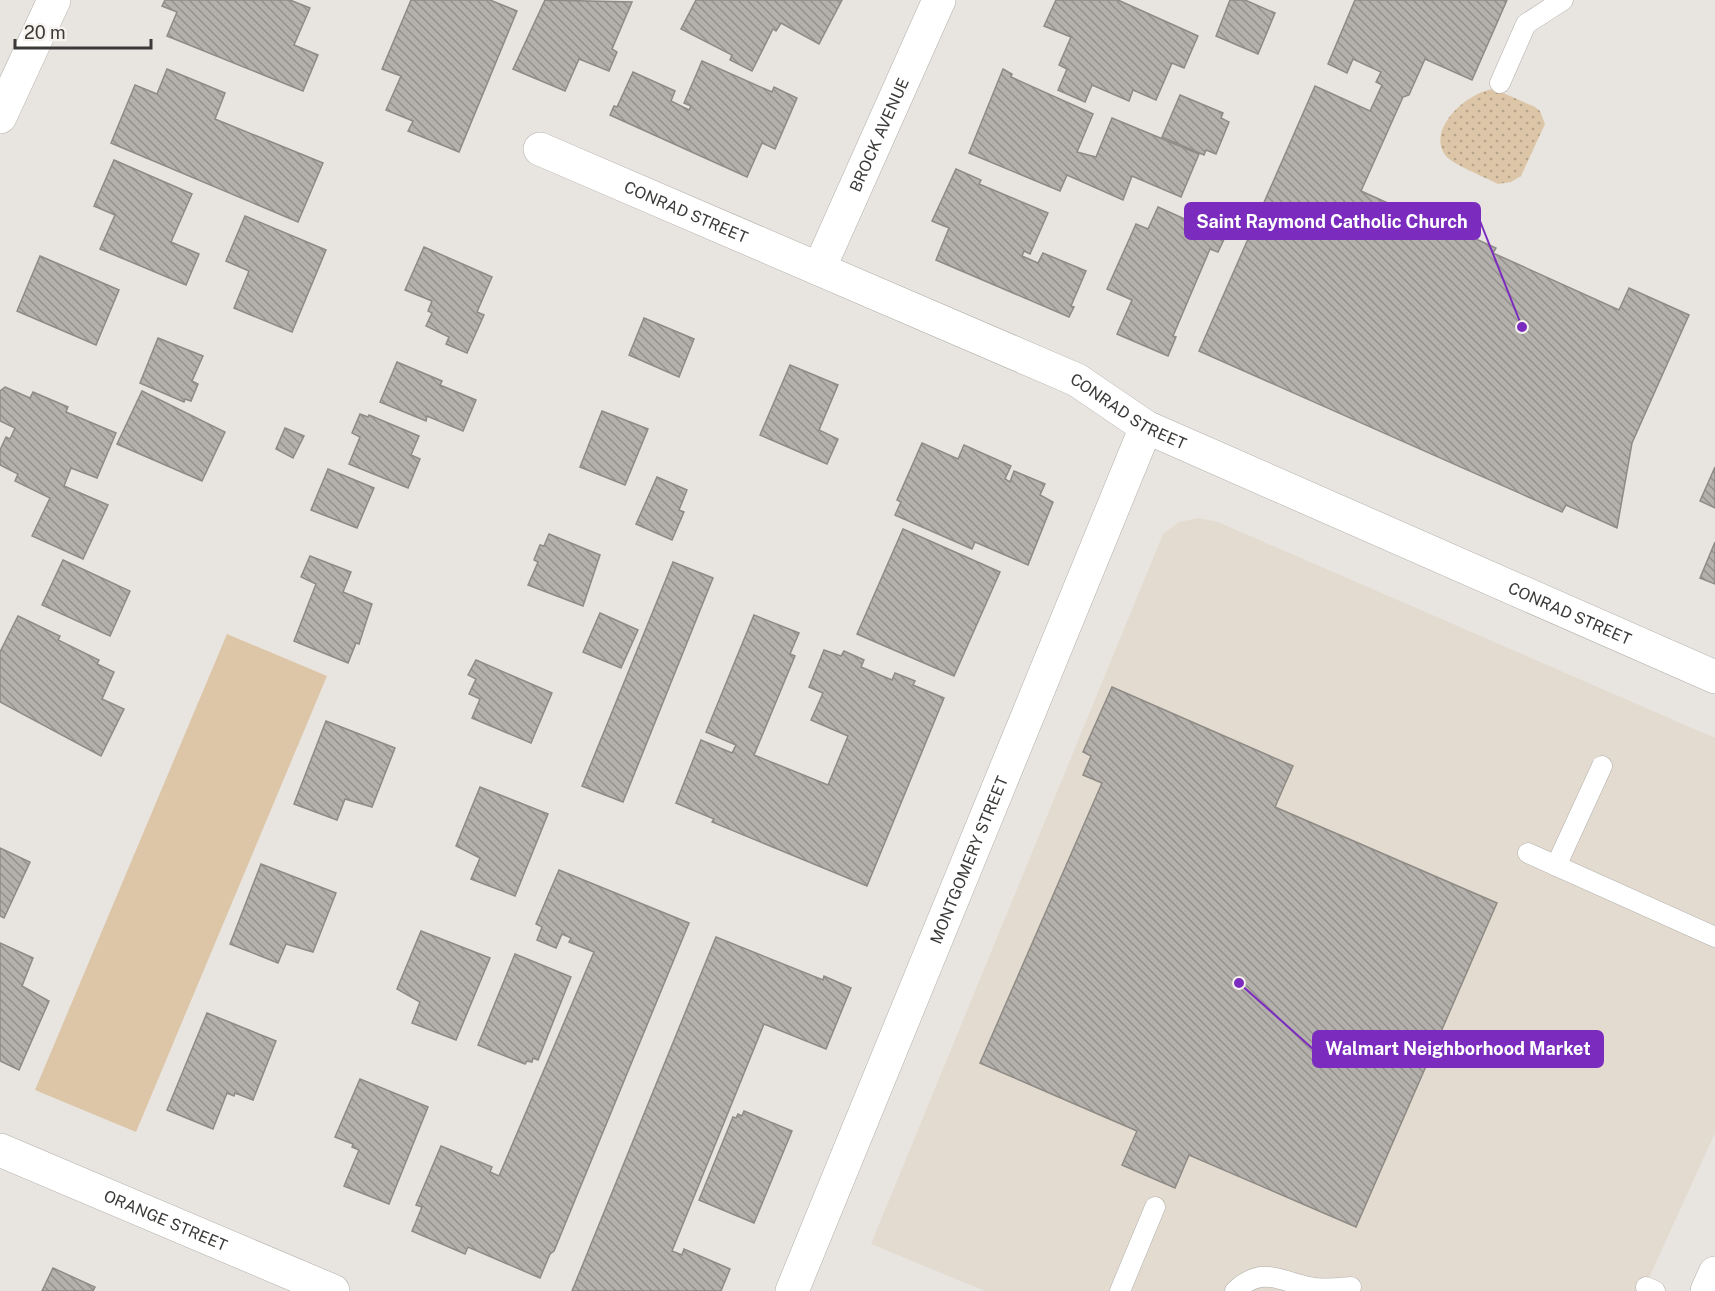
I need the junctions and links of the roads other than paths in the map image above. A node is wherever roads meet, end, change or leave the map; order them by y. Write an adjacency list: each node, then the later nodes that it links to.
1 (54, 0): 5 (street)
2 (939, 0): 7 (street, BROCK AVENUE)
3 (1563, 0): 4 (lane)
4 (1500, 83)
5 (0, 117)
6 (540, 149): 7 (street, CONRAD STREET)
7 (819, 269): 8 (street, CONRAD STREET)
8 (1146, 428): 9 (street, CONRAD STREET); 19 (street, MONTGOMERY STREET)
9 (1715, 677)
10 (1602, 765): 12 (lane)
11 (1528, 853): 12 (lane)
12 (1556, 866): 13 (lane)
13 (1715, 937)
14 (0, 1149): 18 (street, ORANGE STREET)
15 (1155, 1207): 20 (lane)
16 (1715, 1273): 22 (street)
17 (1351, 1287): 21 (lane)
18 (333, 1291)
19 (792, 1291)
20 (1120, 1291)
21 (1235, 1291)
22 (1707, 1291)

